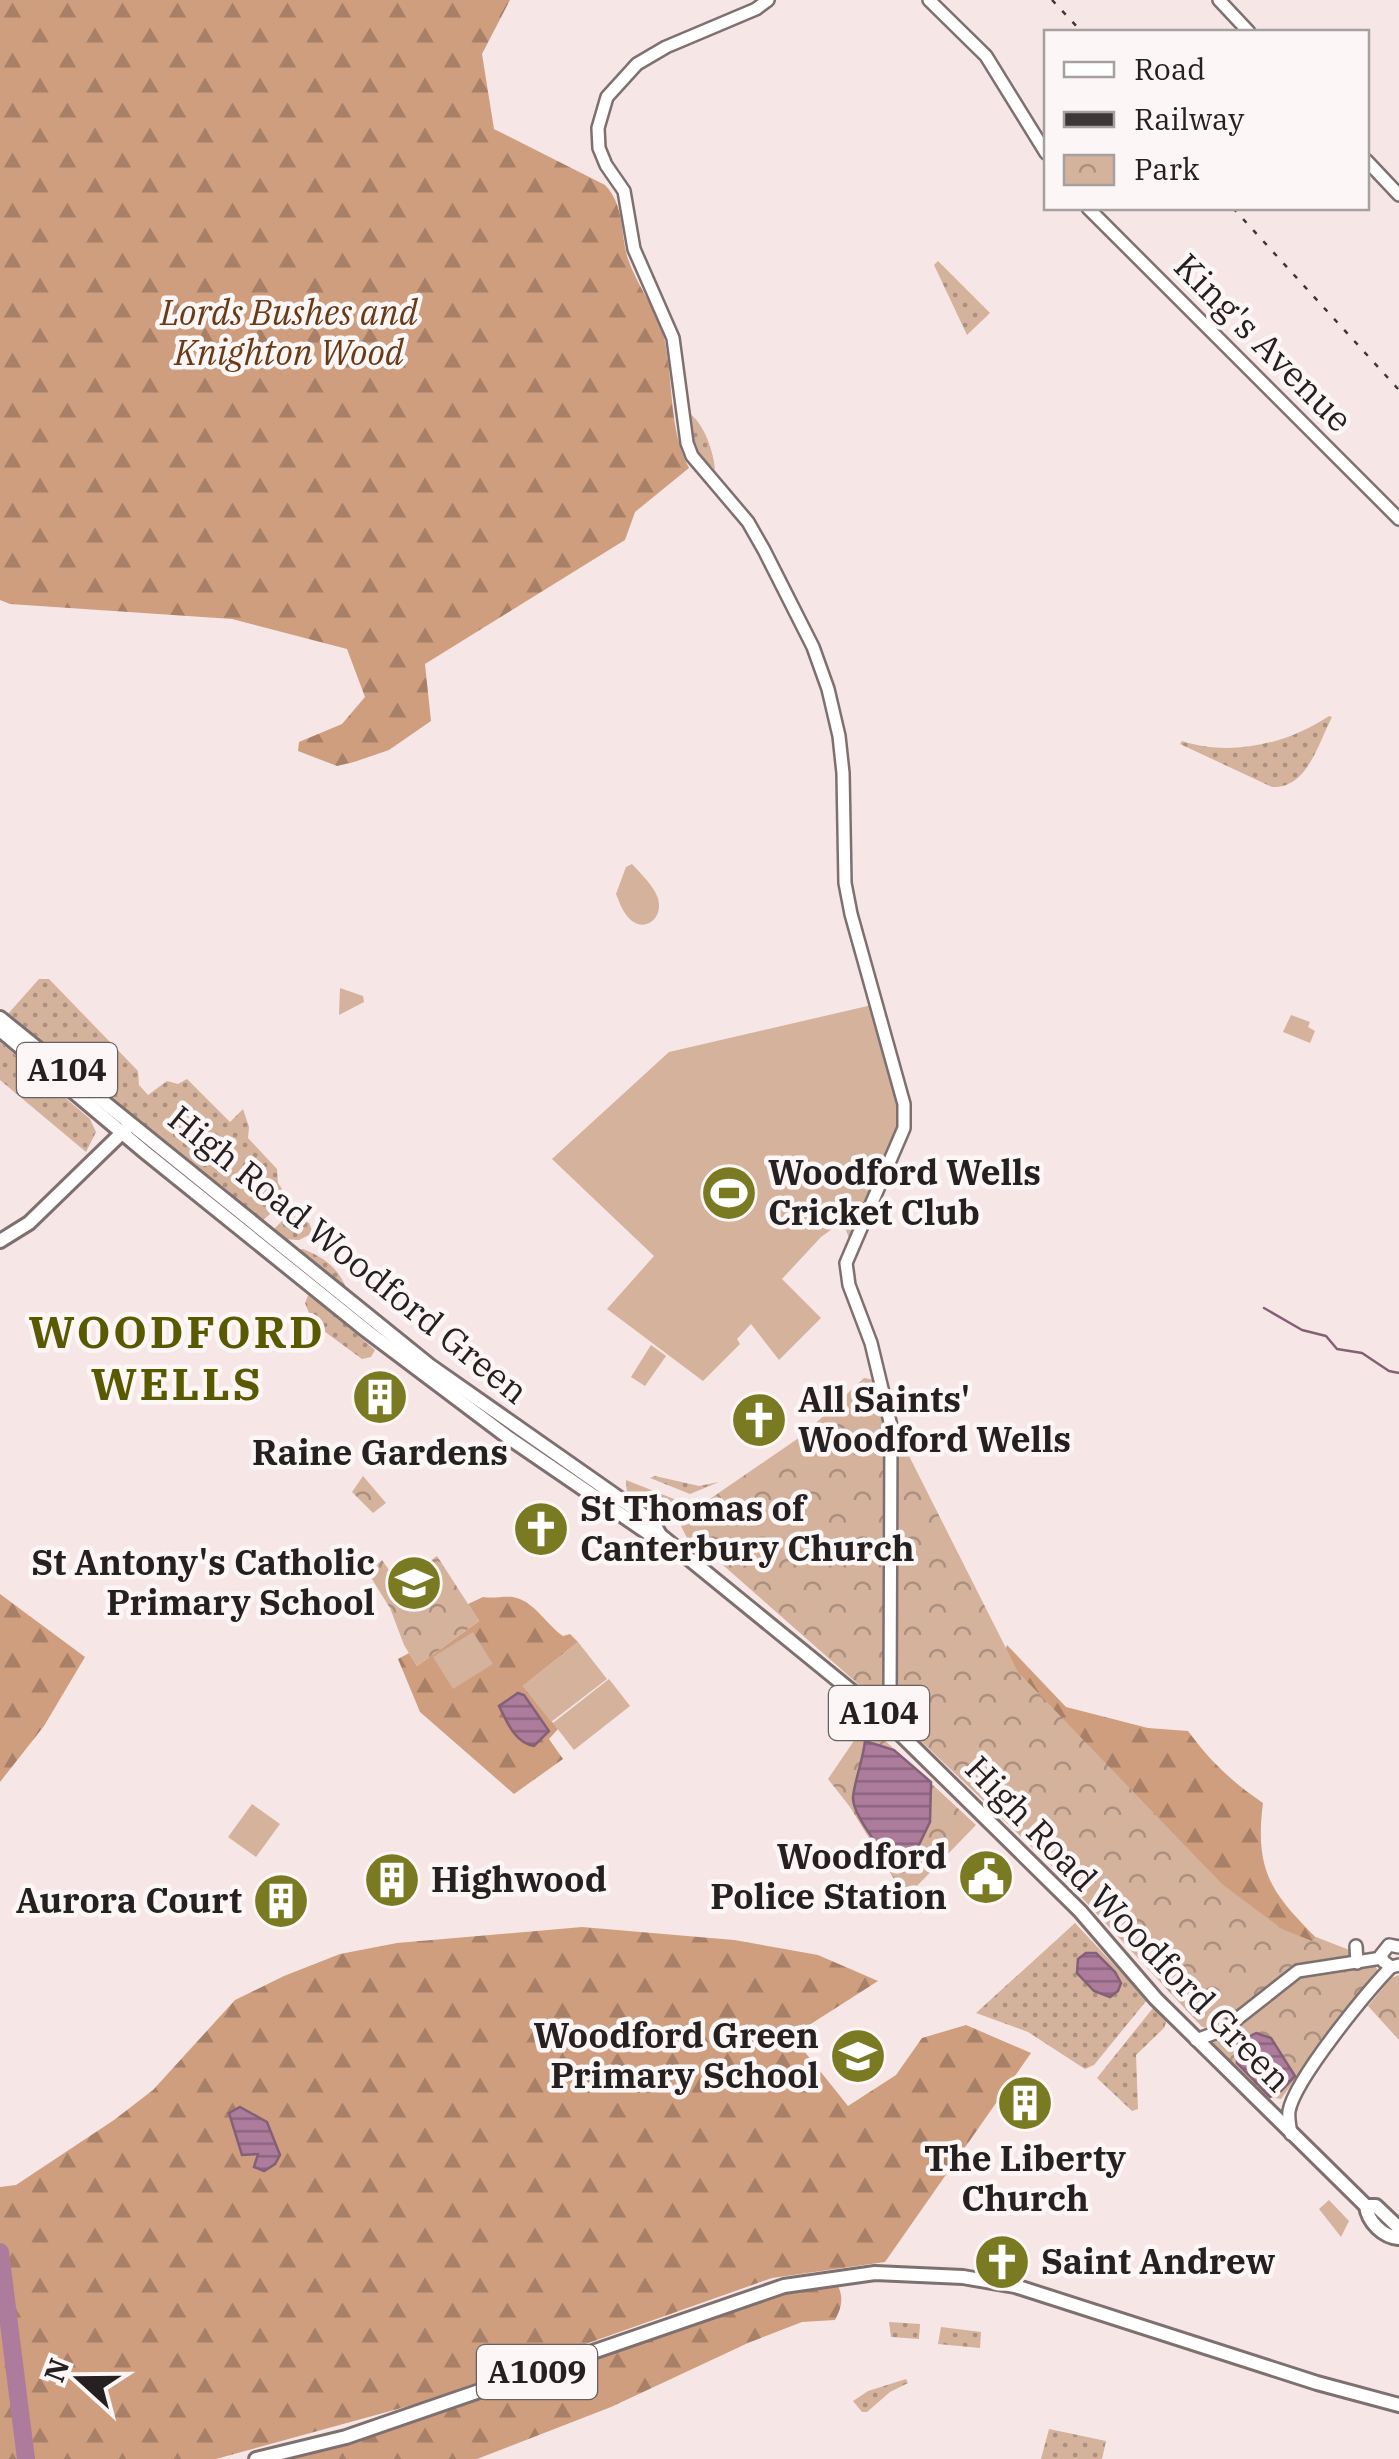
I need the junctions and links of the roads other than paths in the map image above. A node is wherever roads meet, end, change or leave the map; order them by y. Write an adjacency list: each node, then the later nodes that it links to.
1 (768, 0): 16 (street)
2 (929, 0): 5 (street)
3 (1219, 0): 4 (street)
4 (1247, 30)
5 (1044, 150)
6 (1369, 163): 7 (street)
7 (1399, 195)
8 (1090, 210): 9 (street, King's Avenue)
9 (1399, 519)
10 (0, 1018): 12 (main road, High Road Woodford Green / A104)
11 (0, 1030): 13 (main road, High Road Woodford Green / A104)
12 (133, 1122): 13 (main road); 15 (main road, High Road Woodford Green / A104)
13 (122, 1133): 14 (main road); 15 (main road, High Road Woodford Green / A104)
14 (0, 1241)
15 (660, 1536): 16 (main road, High Road Woodford Green / A104)
16 (882, 1716): 21 (main road, High Road Woodford Green / A104)
17 (1356, 1946): 19 (street)
18 (1399, 1947): 20 (street)
19 (1357, 1963): 20 (street); 21 (street)
20 (1390, 1963): 22 (street)
21 (1196, 2040): 22 (main road, High Road Woodford Green / A104)
22 (1292, 2136): 23 (main road, High Road Woodford Green / A104)
23 (1366, 2206): 24 (main road, High Road Woodford Green / A104); 25 (main road, High Road Woodford Green / A104)
24 (1395, 2215): 25 (main road, High Road Woodford Green / A104)
25 (1399, 2238)
26 (1399, 2405): 27 (main road, A1009)
27 (256, 2459)

